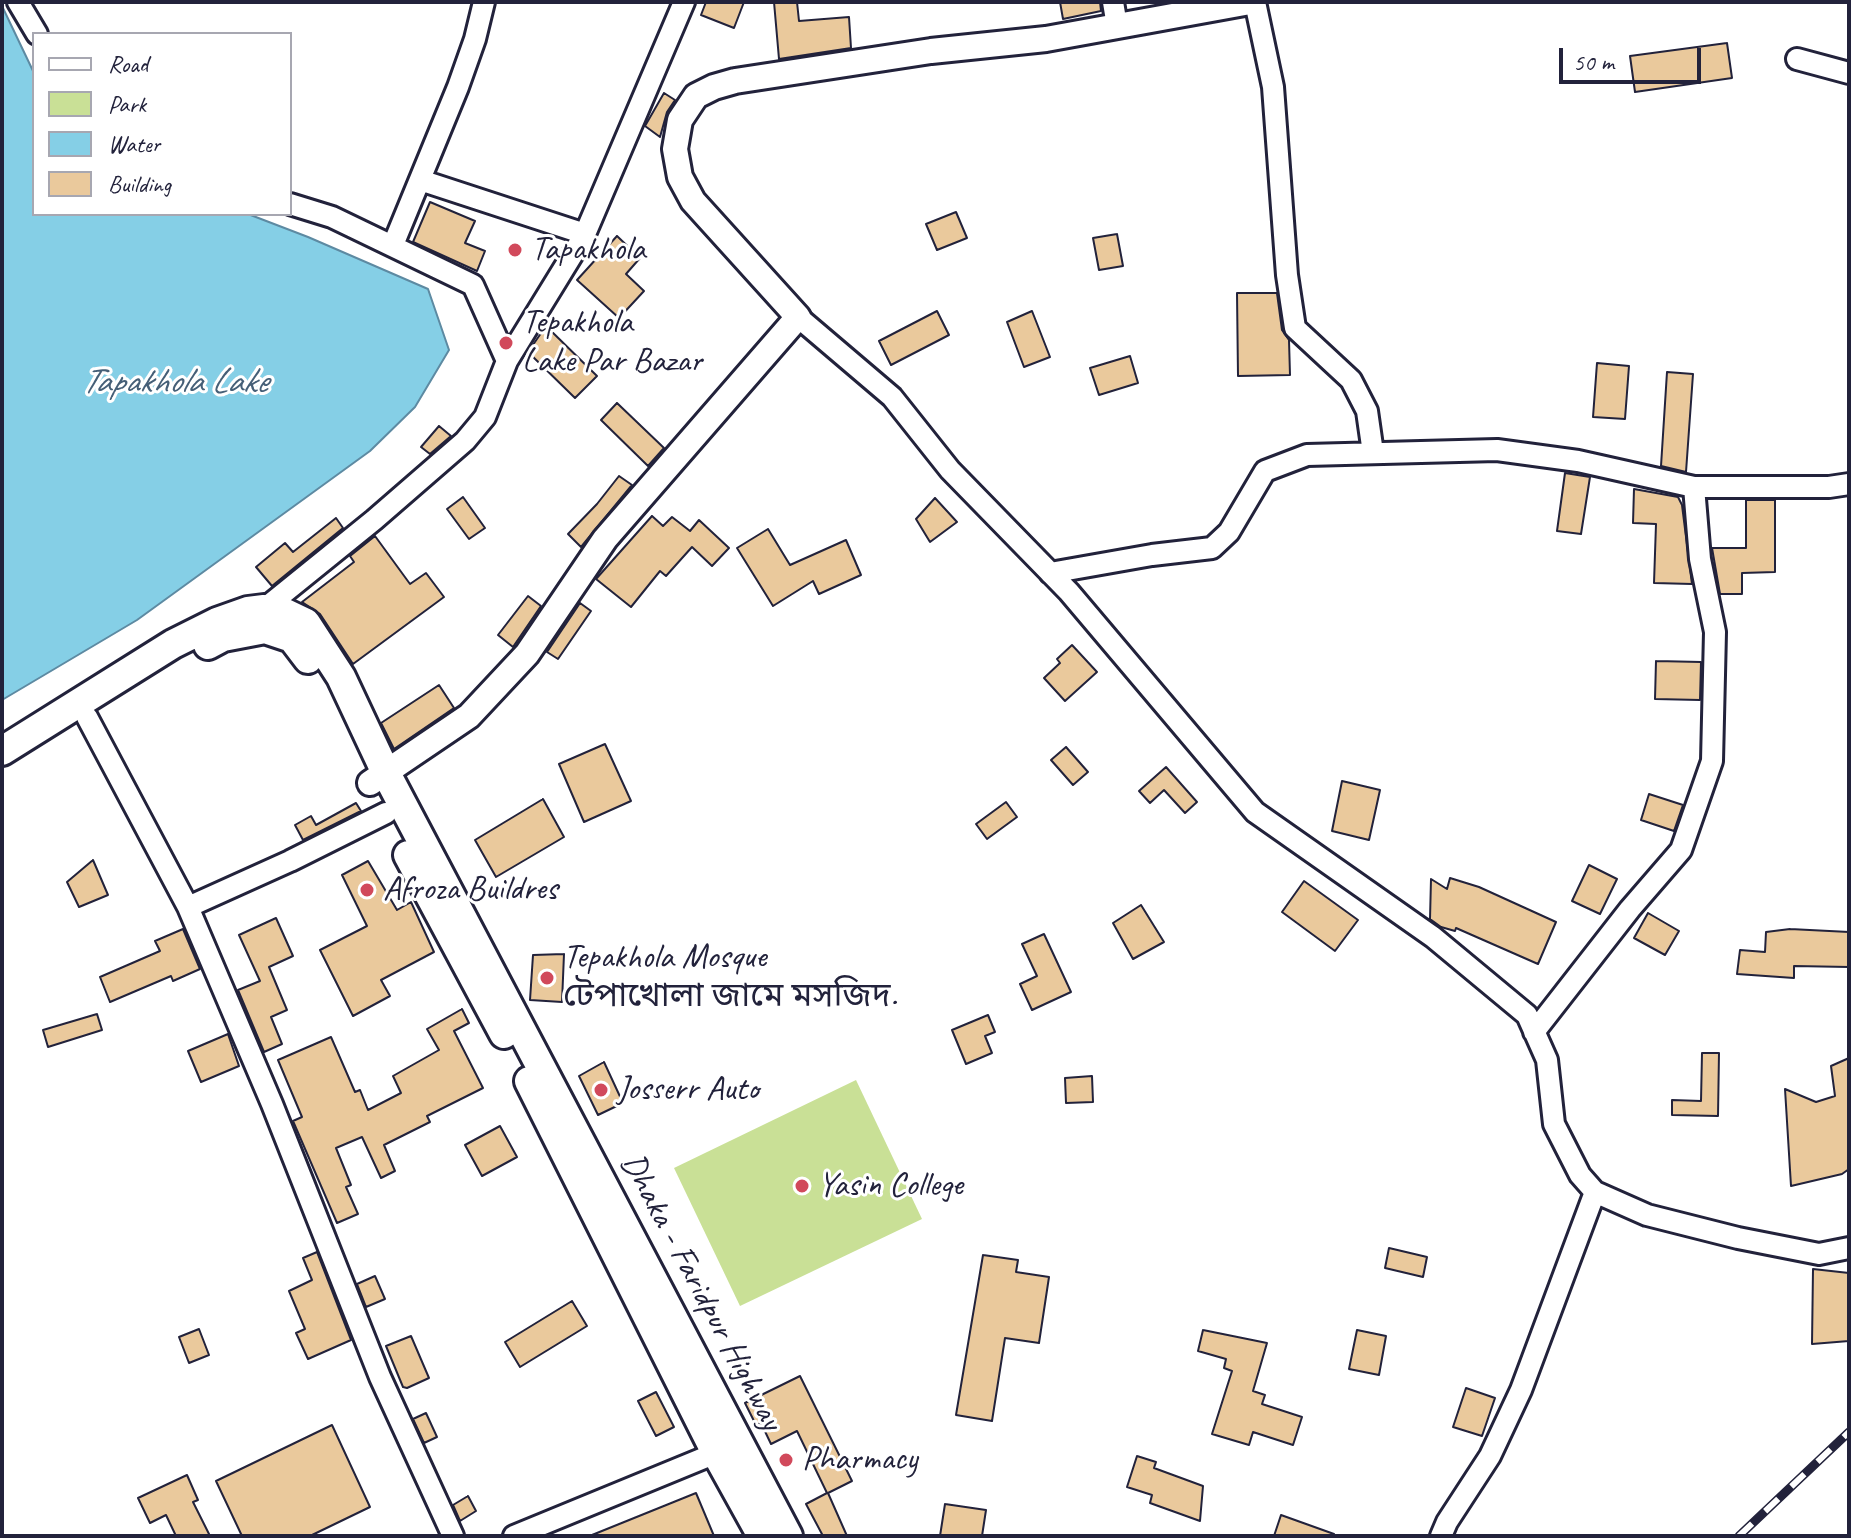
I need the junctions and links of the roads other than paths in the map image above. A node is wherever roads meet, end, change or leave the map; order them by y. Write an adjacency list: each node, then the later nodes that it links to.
1 (18, 2): 6 (street)
2 (484, 2): 9 (street)
3 (684, 2): 11 (street)
4 (1253, 2): 5 (main road); 15 (street)
5 (1115, 14): 13 (main road)
6 (36, 32)
7 (1797, 59): 8 (street)
8 (1849, 73)
9 (420, 180): 11 (street); 12 (street)
10 (292, 205): 12 (street)
11 (585, 234): 14 (street)
12 (393, 245): 14 (street)
13 (798, 317): 18 (street); 23 (main road)
14 (507, 361): 19 (street)
15 (1373, 453): 17 (street); 18 (street)
16 (1849, 484): 17 (street)
17 (1694, 487): 26 (street)
18 (1050, 573): 26 (street)
19 (264, 609): 21 (highway); 23 (highway, Dhaka - Faridpur Highway)
20 (87, 717): 22 (highway, Dhaka - Faridpur Highway); 23 (highway, Dhaka - Faridpur Highway); 25 (street)
21 (2, 751)
22 (2, 771)
23 (378, 778): 24 (highway, Dhaka - Faridpur Highway); 27 (highway, Dhaka - Faridpur Highway)
24 (386, 813): 25 (street); 27 (highway, Dhaka - Faridpur Highway)
25 (188, 907): 31 (street)
26 (1534, 1032): 28 (street)
27 (522, 1048): 30 (highway, Dhaka - Faridpur Highway)
28 (1595, 1192): 29 (street); 35 (street)
29 (1849, 1248)
30 (726, 1445): 32 (street); 33 (highway, Dhaka - Faridpur Highway); 34 (highway, Dhaka - Faridpur Highway)
31 (453, 1536)
32 (514, 1536)
33 (762, 1536)
34 (788, 1536)
35 (1441, 1536)

